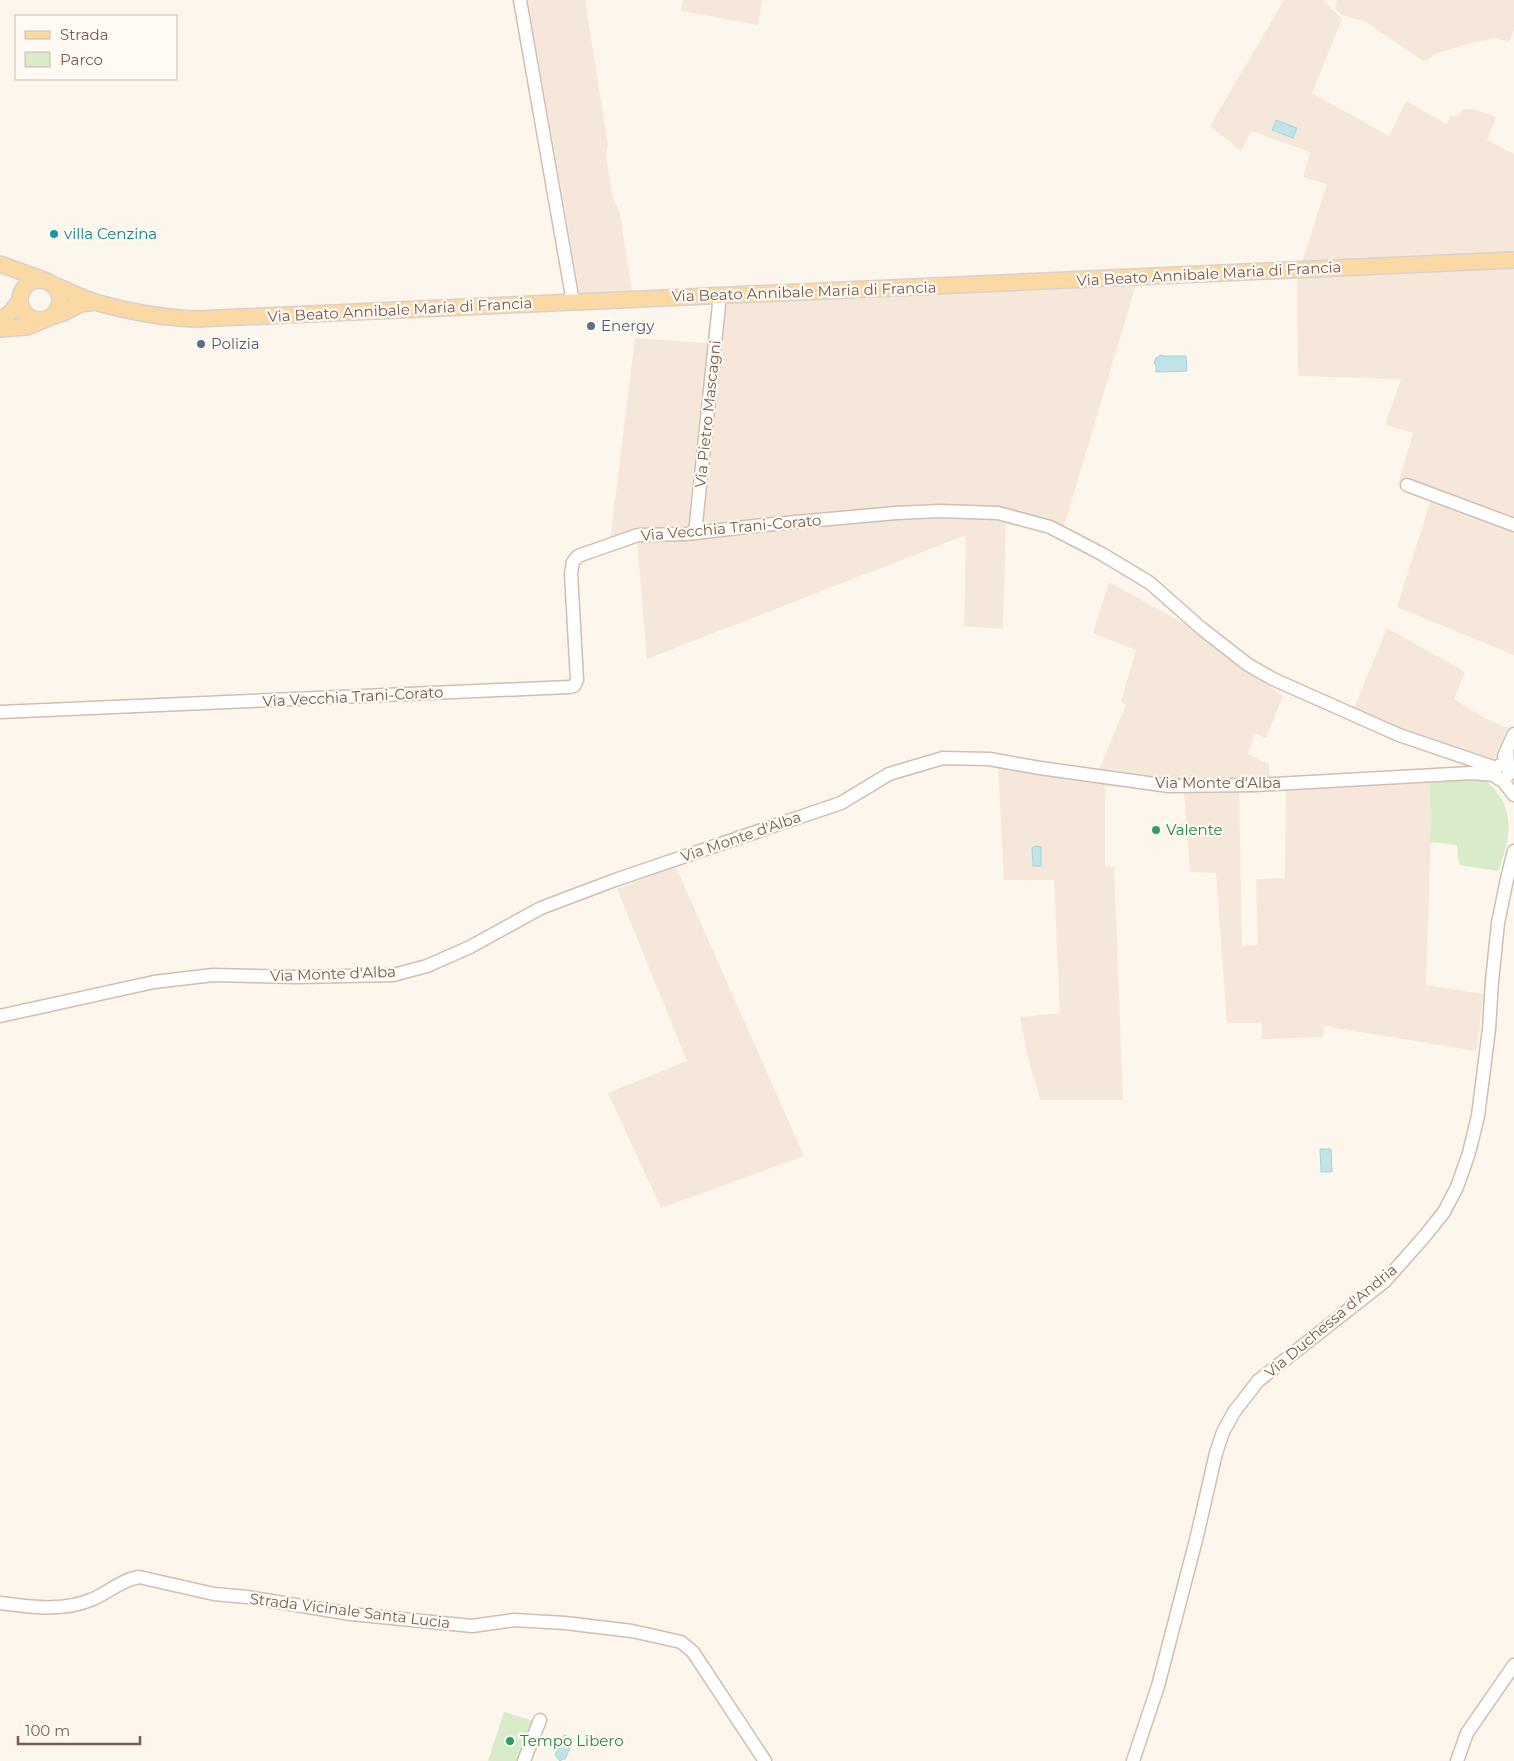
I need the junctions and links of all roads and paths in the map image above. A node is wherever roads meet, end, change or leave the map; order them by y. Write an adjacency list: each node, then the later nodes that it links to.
1 (520, 0): 8 (street)
2 (1514, 260): 5 (main road, Via Beato Annibale Maria di Francia)
3 (0, 265): 4 (main road, Via Beato Annibale Maria di Francia); 6 (main road)
4 (49, 282): 6 (main road); 7 (main road, Via Beato Annibale Maria di Francia); 9 (main road)
5 (720, 295): 8 (main road, Via Beato Annibale Maria di Francia); 14 (street, Via Pietro Mascagni)
6 (21, 298): 9 (main road); 10 (main road)
7 (96, 302): 8 (main road, Via Beato Annibale Maria di Francia); 9 (main road, Via Beato Annibale Maria di Francia)
8 (573, 302)
9 (48, 318): 11 (main road, Via Beato Annibale Maria di Francia)
10 (0, 321)
11 (0, 329)
12 (1408, 485): 13 (street)
13 (1514, 525)
14 (695, 533): 15 (street, Via Vecchia Trani-Corato); 17 (street, Via Vecchia Trani-Corato)
15 (0, 712)
16 (1514, 734): 18 (street)
17 (1466, 757): 18 (street, Via Vecchia Trani-Corato); 19 (street)
18 (1502, 772): 19 (street, Via Monte d'Alba); 20 (street); 21 (street)
19 (1471, 773): 23 (street, Via Monte d'Alba)
20 (1514, 787)
21 (1514, 795)
22 (1514, 851): 29 (street, Via Duchessa d'Andria)
23 (0, 1016)
24 (0, 1603): 28 (street, Strada Vicinale Santa Lucia)
25 (1514, 1665): 30 (street)
26 (540, 1720): 27 (street)
27 (524, 1761)
28 (765, 1761)
29 (1133, 1761)
30 (1457, 1761)

